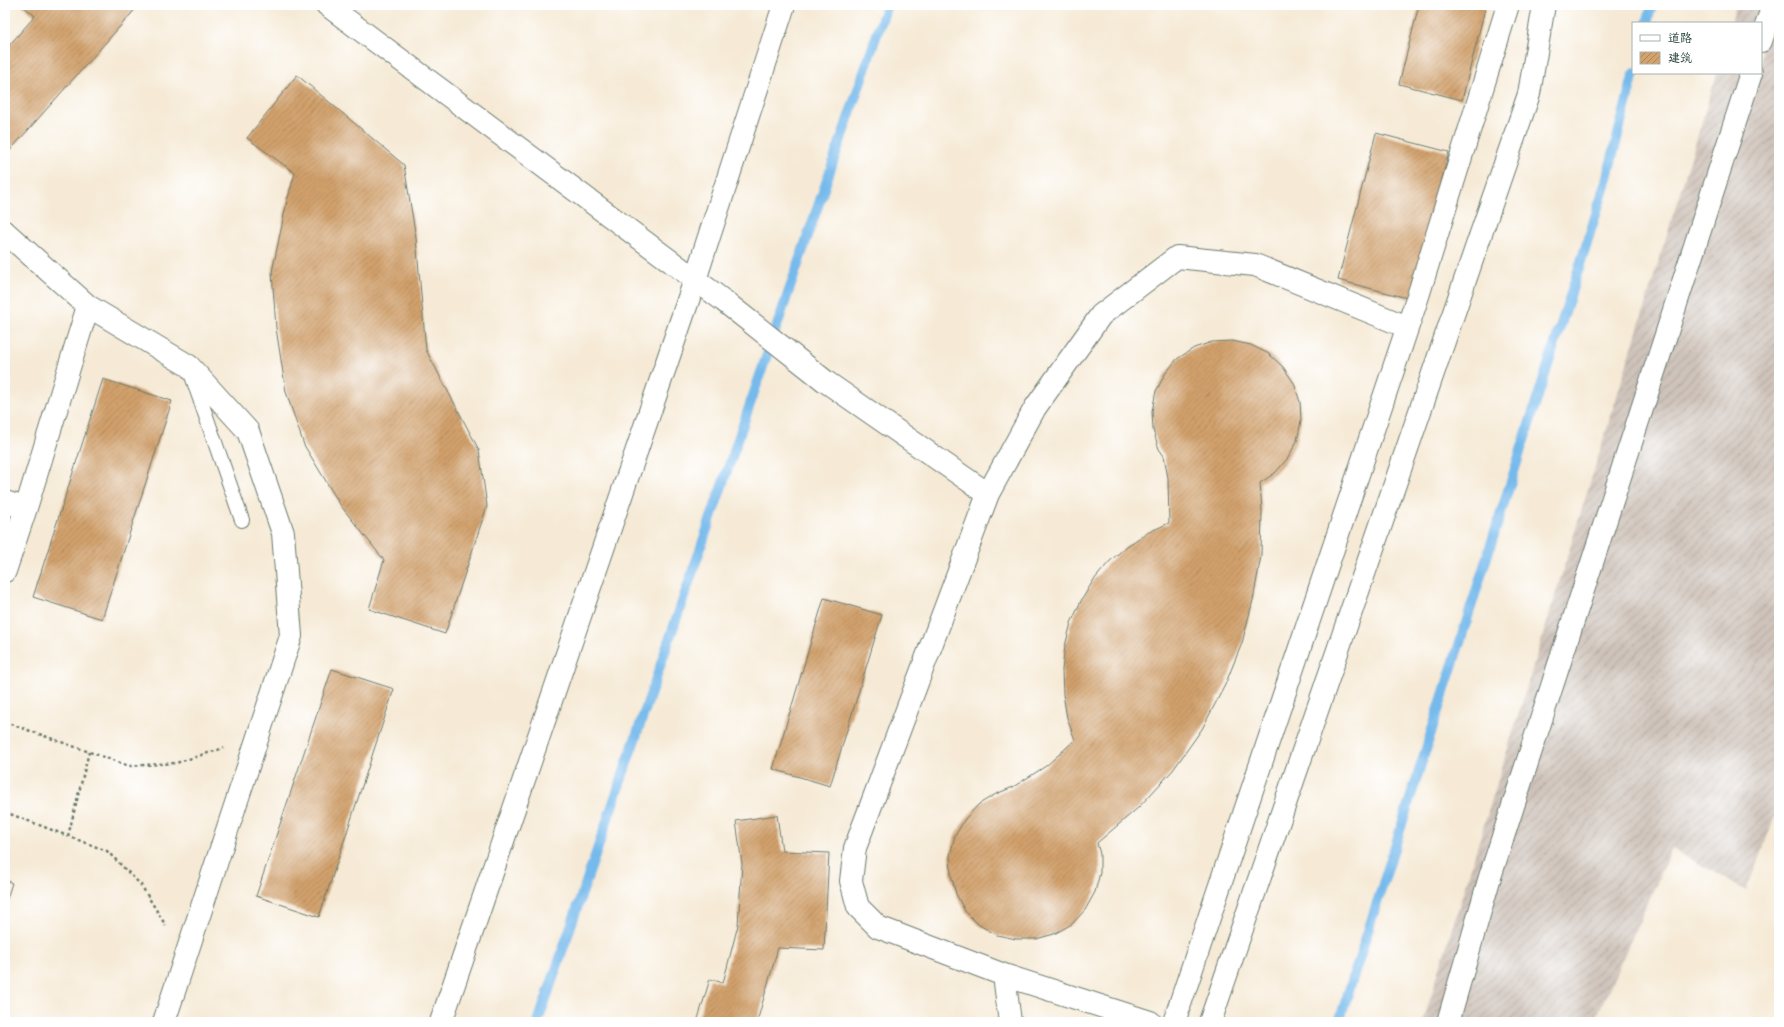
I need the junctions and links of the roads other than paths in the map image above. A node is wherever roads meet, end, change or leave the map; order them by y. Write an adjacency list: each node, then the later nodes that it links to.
1 (327, 5): 9 (street)
2 (784, 5): 9 (street)
3 (1508, 5): 11 (street)
4 (1544, 5): 24 (street)
5 (1773, 5): 6 (street)
6 (1762, 38)
7 (1751, 74): 25 (street)
8 (5, 232): 10 (street)
9 (695, 280): 13 (street); 20 (street)
10 (88, 306): 12 (street); 15 (street)
11 (1407, 327): 13 (street); 23 (street)
12 (189, 366): 16 (lane); 19 (street)
13 (988, 494): 18 (street)
14 (5, 502): 15 (street)
15 (26, 508): 17 (street)
16 (242, 520)
17 (5, 571)
18 (1004, 975): 21 (street); 22 (street)
19 (164, 1022)
20 (441, 1022)
21 (1010, 1022)
22 (1150, 1022)
23 (1174, 1022)
24 (1210, 1022)
25 (1448, 1022)

